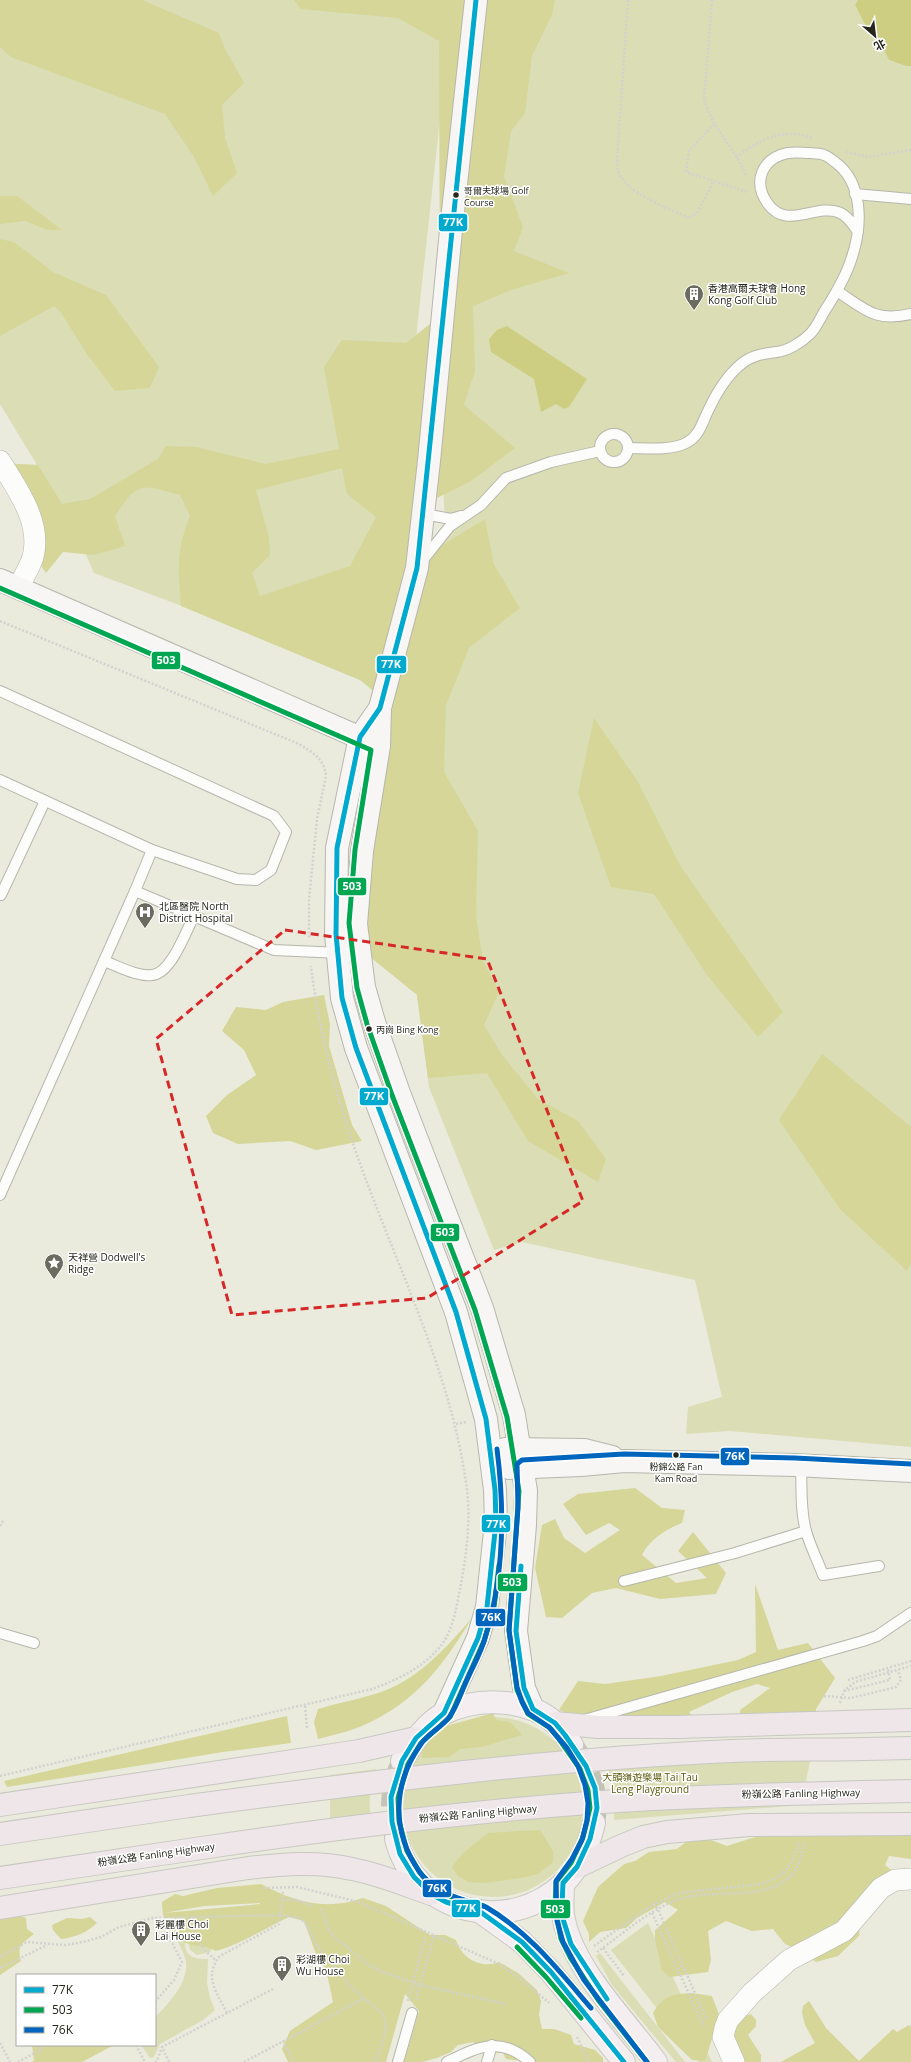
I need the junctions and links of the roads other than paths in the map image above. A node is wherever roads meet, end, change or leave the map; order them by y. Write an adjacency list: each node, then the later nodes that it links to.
1 (476, 0): 10 (main road)
2 (855, 194): 3 (lane); 4 (lane); 4 (lane)
3 (911, 199)
4 (858, 232): 5 (lane)
5 (837, 291): 6 (lane); 7 (lane)
6 (911, 314)
7 (628, 448): 8 (lane); 8 (lane)
8 (600, 450): 11 (lane)
9 (0, 461): 13 (street)
10 (424, 514): 11 (lane); 12 (main road)
11 (464, 515): 12 (lane)
12 (417, 568): 15 (main road)
13 (9, 584): 15 (main road)
14 (0, 691): 18 (lane)
15 (369, 742): 22 (main road)
16 (0, 780): 17 (lane)
17 (45, 801): 18 (lane); 20 (lane)
18 (152, 850): 19 (lane)
19 (135, 891): 21 (lane); 23 (lane)
20 (1, 894)
21 (194, 916): 22 (lane); 23 (lane)
22 (348, 953): 25 (main road); 26 (main road)
23 (104, 961): 24 (lane)
24 (0, 1195)
25 (472, 1282): 26 (lane); 27 (main road)
26 (470, 1363): 28 (main road)
27 (521, 1458): 28 (main road); 29 (main road); 37 (main road)
28 (492, 1460): 38 (main road)
29 (800, 1466): 30 (main road); 31 (lane)
30 (911, 1471)
31 (806, 1531): 32 (lane); 33 (lane)
32 (879, 1566)
33 (624, 1581)
34 (911, 1613): 40 (lane)
35 (0, 1633): 36 (lane)
36 (34, 1644)
37 (533, 1709): 38 (main road); 40 (main road)
38 (444, 1713): 41 (main road)
39 (911, 1720): 40 (highway)
40 (563, 1723): 42 (main road)
41 (416, 1738): 44 (main road); 46 (highway)
42 (572, 1745)
43 (911, 1748): 49 (highway, bridge)
44 (402, 1761)
45 (911, 1791): 52 (highway, 粉嶺公路 Fanling Highway, bridge)
46 (0, 1805)
47 (594, 1824): 51 (main road)
48 (911, 1824): 51 (highway)
49 (0, 1834)
50 (396, 1839): 55 (main road)
51 (577, 1867): 54 (main road)
52 (0, 1878)
53 (911, 1879): 66 (street)
54 (563, 1883): 57 (main road); 65 (main road)
55 (431, 1894): 56 (highway); 57 (main road)
56 (0, 1908)
57 (482, 1913): 64 (main road)
58 (412, 2013): 60 (lane)
59 (492, 2045): 61 (lane); 62 (lane); 63 (lane)
60 (398, 2062)
61 (447, 2062)
62 (487, 2062)
63 (530, 2062)
64 (624, 2062)
65 (656, 2062)
66 (734, 2062)

